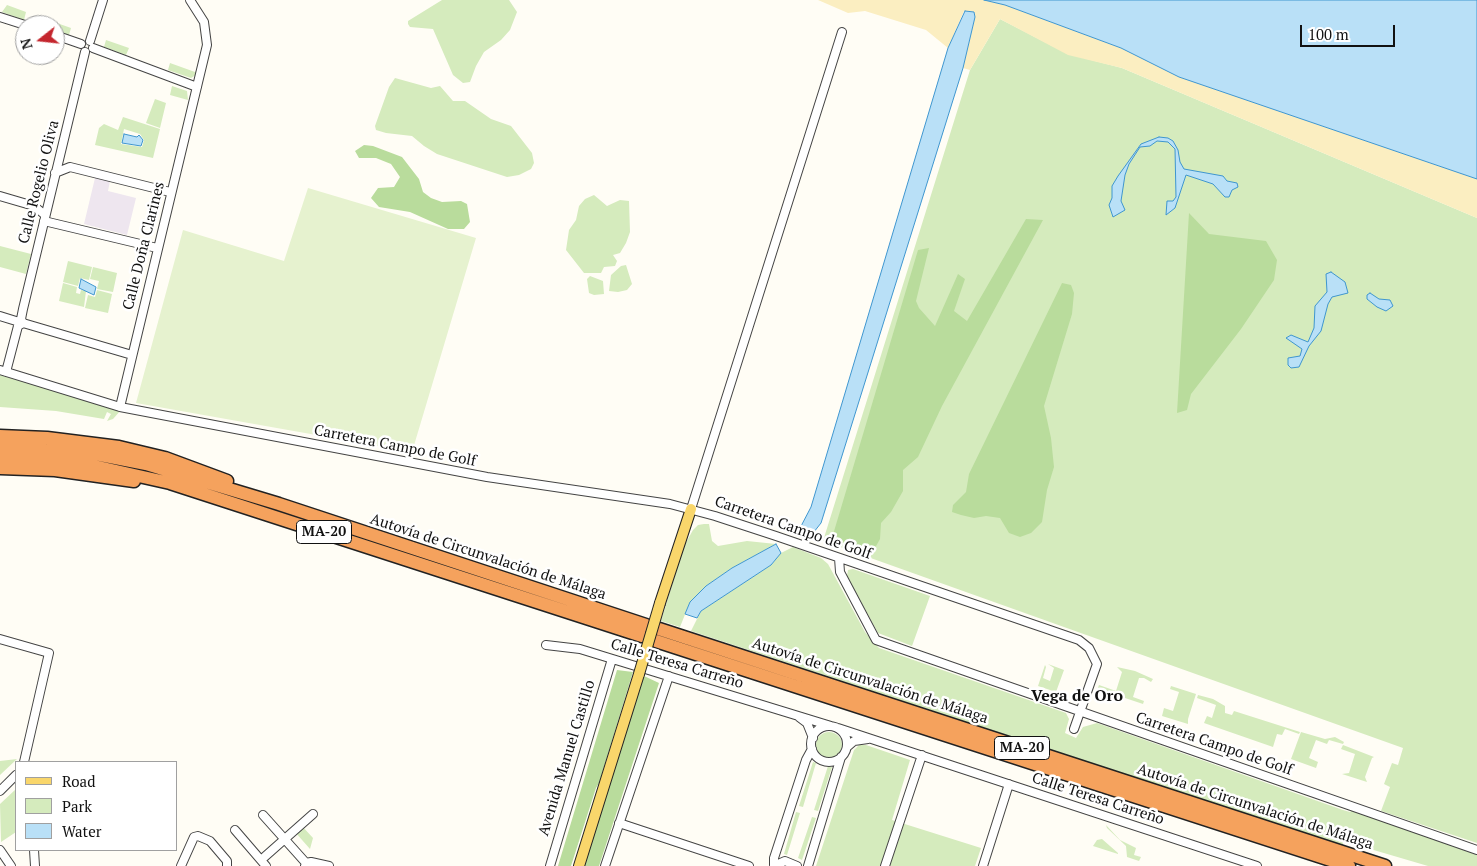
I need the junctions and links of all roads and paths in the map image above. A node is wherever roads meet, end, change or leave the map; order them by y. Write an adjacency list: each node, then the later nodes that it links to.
1 (103, 0): 8 (street)
2 (190, 0): 10 (street, Calle Doña Clarines)
3 (0, 17): 4 (street)
4 (15, 22)
5 (842, 32): 29 (street)
6 (65, 38): 7 (street)
7 (81, 44): 8 (street); 9 (street)
8 (92, 44): 9 (street); 10 (street)
9 (85, 52): 11 (street, Calle Rogelio Oliva)
10 (197, 89): 12 (street, Calle Doña Clarines)
11 (55, 173): 12 (street); 14 (street, Calle Rogelio Oliva)
12 (170, 192): 15 (street, Calle Doña Clarines)
13 (0, 196): 14 (street)
14 (45, 218): 15 (street); 17 (street, Calle Rogelio Oliva)
15 (157, 248): 18 (street, Calle Doña Clarines)
16 (0, 316): 17 (street)
17 (20, 322): 18 (street); 19 (street, Calle Rogelio Oliva)
18 (132, 355): 20 (street, Calle Doña Clarines)
19 (3, 371): 20 (street, Carretera Campo de Golf)
20 (120, 407): 29 (street, Carretera Campo de Golf)
21 (0, 436): 27 (highway)
22 (0, 447): 27 (highway, Autovía de Circunvalación de Málaga / MA-20)
23 (0, 458): 28 (highway, Autovía de Circunvalación de Málaga / MA-20)
24 (0, 468): 25 (highway)
25 (55, 470): 26 (highway); 28 (highway)
26 (0, 474)
27 (279, 504): 28 (highway, Autovía de Circunvalación de Málaga / MA-20)
28 (250, 508)
29 (691, 509): 30 (street, Carretera Campo de Golf); 65 (main road, bridge)
30 (839, 558): 35 (street); 35 (street, Carretera Campo de Golf)
31 (0, 639): 45 (street)
32 (546, 645): 33 (street, Calle Teresa Carreño)
33 (612, 659): 34 (street, Calle Teresa Carreño); 64 (street, Avenida Manuel Castillo)
34 (669, 676): 36 (street, Calle Teresa Carreño); 51 (street)
35 (1081, 712): 38 (street); 55 (street, Carretera Campo de Golf)
36 (798, 716): 37 (street, Calle Teresa Carreño); 39 (street)
37 (835, 727): 39 (street); 40 (street, Calle Teresa Carreño); 41 (street)
38 (1074, 729)
39 (813, 738): 42 (street)
40 (872, 739): 41 (street); 43 (street, Calle Teresa Carreño)
41 (847, 747): 44 (street)
42 (812, 748): 44 (street); 68 (street)
43 (922, 756): 47 (street, Calle Teresa Carreño); 71 (street)
44 (841, 757): 70 (street)
45 (24, 761)
46 (15, 776): 48 (street)
47 (1009, 784): 72 (street); 73 (street, Calle Teresa Carreño)
48 (0, 791)
49 (313, 814): 53 (street)
50 (263, 815): 53 (street)
51 (619, 824): 66 (street); 67 (street)
52 (234, 830): 57 (street)
53 (284, 839): 57 (street); 58 (street)
54 (0, 850): 59 (street)
55 (1477, 850)
56 (34, 851): 60 (street)
57 (263, 863)
58 (305, 864): 63 (street)
59 (11, 866)
60 (35, 866)
61 (181, 866): 62 (street)
62 (227, 866)
63 (329, 866)
64 (550, 866)
65 (578, 866)
66 (605, 866)
67 (749, 866)
68 (774, 866): 69 (street)
69 (797, 866)
70 (808, 866)
71 (885, 866)
72 (983, 866)
73 (1257, 866)
74 (1349, 866): 75 (highway, Autovía de Circunvalación de Málaga / MA-20)
75 (1385, 866)

